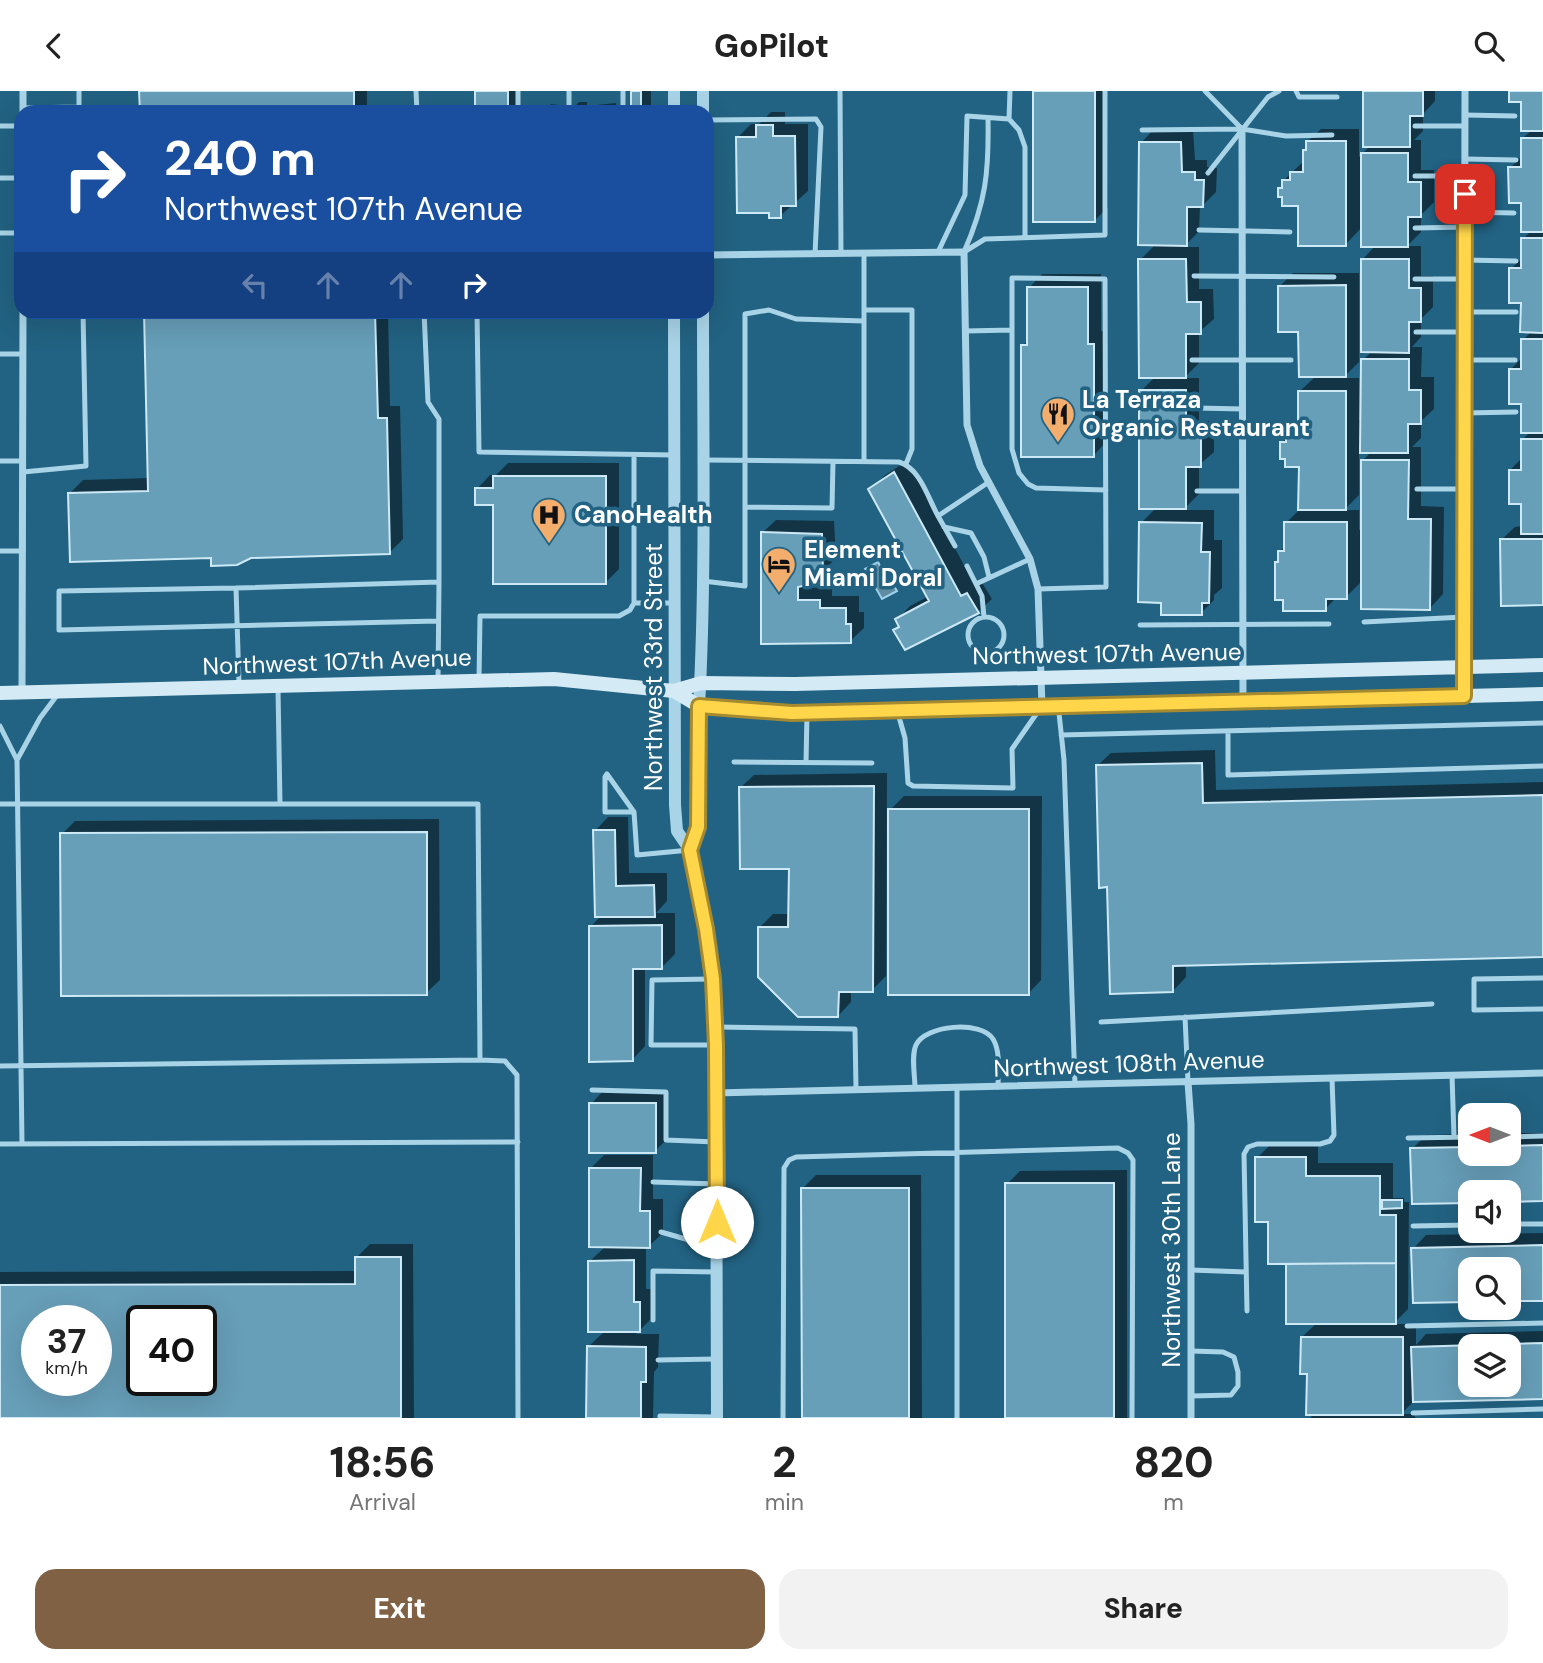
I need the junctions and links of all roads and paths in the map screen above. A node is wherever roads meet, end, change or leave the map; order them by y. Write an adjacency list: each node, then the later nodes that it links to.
1 (840, 91): 34 (lane)
2 (1010, 91): 12 (lane)
3 (1105, 91): 31 (lane)
4 (1205, 91): 16 (lane)
5 (1279, 91): 16 (lane)
6 (1296, 91): 8 (lane)
7 (1465, 91): 9 (street)
8 (1337, 97)
9 (1465, 115): 10 (lane); 15 (street)
10 (1515, 116)
11 (988, 118): 12 (lane); 32 (lane); 33 (lane)
12 (1009, 119): 31 (lane)
13 (714, 120): 36 (lane)
14 (1415, 126): 15 (lane)
15 (1465, 126): 19 (street)
16 (1242, 129): 17 (lane); 18 (lane); 21 (lane); 29 (street)
17 (1142, 130)
18 (1332, 135)
19 (1465, 159): 20 (lane); 23 (street)
20 (1516, 160)
21 (1208, 173)
22 (1415, 176): 23 (lane)
23 (1465, 176): 24 (street)
24 (1465, 212): 25 (lane); 27 (street)
25 (1514, 213)
26 (1415, 227): 27 (lane)
27 (1465, 227): 38 (street)
28 (1199, 230): 29 (lane)
29 (1242, 230): 30 (lane); 41 (street)
30 (1290, 232)
31 (1025, 237): 33 (lane)
32 (938, 252): 33 (street); 35 (street)
33 (964, 252): 56 (street)
34 (841, 253): 35 (street); 36 (street)
35 (864, 253): 45 (lane)
36 (815, 254): 37 (street)
37 (714, 255)
38 (1465, 260): 39 (lane); 44 (street)
39 (1516, 261)
40 (1194, 276): 41 (lane)
41 (1242, 276): 42 (lane); 62 (street)
42 (1334, 277)
43 (1415, 279): 44 (lane)
44 (1465, 279): 46 (street)
45 (864, 310): 54 (lane); 78 (lane)
46 (1465, 312): 47 (lane); 58 (street)
47 (1516, 313)
48 (23, 319): 60 (street)
49 (83, 319): 79 (lane)
50 (424, 319): 95 (lane)
51 (477, 319): 70 (lane)
52 (674, 319): 71 (street, Northwest 33rd Street)
53 (702, 319): 72 (street, Northwest 33rd Street)
54 (864, 321): 73 (lane); 77 (lane)
55 (1012, 330): 56 (lane); 83 (lane); 83 (lane)
56 (965, 331): 80 (street)
57 (1416, 332): 58 (lane)
58 (1465, 332): 64 (street)
59 (0, 354): 60 (lane)
60 (23, 354): 75 (street)
61 (1192, 360): 62 (lane)
62 (1242, 360): 63 (lane); 67 (street)
63 (1291, 360)
64 (1465, 360): 65 (lane); 69 (street)
65 (1515, 360)
66 (1196, 408): 67 (lane)
67 (1242, 409): 85 (street)
68 (1516, 412): 69 (lane)
69 (1464, 413): 82 (street)
70 (634, 455): 71 (lane); 100 (lane)
71 (674, 455): 101 (street, Northwest 33rd Street)
72 (702, 460): 73 (lane); 96 (street, Northwest 33rd Street)
73 (745, 460): 76 (lane); 86 (lane)
74 (0, 461): 75 (lane)
75 (23, 461): 79 (street)
76 (833, 461): 77 (lane); 86 (lane)
77 (864, 461): 78 (lane)
78 (906, 464): 87 (lane)
79 (23, 472): 91 (street)
80 (989, 482): 87 (lane); 92 (street)
81 (1418, 489): 82 (lane)
82 (1464, 489): 103 (street)
83 (1106, 490): 99 (lane)
84 (1197, 491): 85 (lane)
85 (1242, 491): 109 (street)
86 (745, 507): 96 (lane)
87 (938, 516): 88 (lane)
88 (944, 527): 89 (lane); 94 (lane)
89 (955, 546)
90 (0, 551): 91 (lane)
91 (23, 551): 120 (street)
92 (1030, 559): 94 (lane); 99 (street)
93 (967, 566): 97 (lane)
94 (989, 577): 97 (lane)
95 (439, 582): 98 (lane); 104 (lane)
96 (702, 582): 116 (street, Northwest 33rd Street)
97 (976, 584): 102 (lane)
98 (236, 588): 107 (lane); 107 (lane)
99 (1038, 589): 113 (street)
100 (634, 603): 101 (lane); 114 (lane)
101 (674, 603): 119 (street, Northwest 33rd Street)
102 (984, 617): 102 (lane)
103 (1464, 617): 105 (lane); 111 (street)
104 (437, 621): 107 (lane); 115 (lane)
105 (1364, 622)
106 (1329, 624): 109 (lane)
107 (237, 625): 118 (lane)
108 (1140, 625): 109 (lane)
109 (1243, 625): 112 (street)
110 (1543, 666): 111 (main road, Northwest 107th Avenue)
111 (1464, 667): 112 (main road, Northwest 107th Avenue); 124 (main road)
112 (1243, 673): 113 (main road, Northwest 107th Avenue); 125 (street)
113 (1040, 678): 116 (main road, Northwest 107th Avenue); 127 (street)
114 (479, 680): 115 (main road, Northwest 107th Avenue); 119 (main road, Northwest 107th Avenue)
115 (438, 681): 117 (main road, Northwest 107th Avenue)
116 (701, 683): 119 (main road, Northwest 107th Avenue); 126 (street, Northwest 33rd Street)
117 (278, 686): 118 (main road, Northwest 107th Avenue); 141 (lane)
118 (239, 687): 121 (main road, Northwest 107th Avenue)
119 (674, 691): 126 (main road, Northwest 107th Avenue); 143 (street, Northwest 33rd Street)
120 (22, 692): 121 (main road, Northwest 107th Avenue); 122 (main road, Northwest 107th Avenue)
121 (60, 692): 134 (lane)
122 (0, 693)
123 (1543, 694): 124 (main road, Northwest 107th Avenue)
124 (1464, 696): 125 (main road, Northwest 107th Avenue)
125 (1243, 701): 127 (main road, Northwest 107th Avenue)
126 (699, 706): 129 (main road, Northwest 107th Avenue); 143 (street, Northwest 33rd Street)
127 (1042, 706): 128 (main road, Northwest 107th Avenue); 128 (lane); 133 (lane)
128 (897, 710): 129 (main road, Northwest 107th Avenue)
129 (807, 712): 136 (lane)
130 (1543, 723): 132 (lane)
131 (0, 726): 134 (lane)
132 (1228, 731): 133 (lane); 138 (lane)
133 (1061, 735): 159 (lane)
134 (17, 760): 140 (lane)
135 (734, 762): 136 (lane)
136 (806, 763): 137 (lane)
137 (872, 763)
138 (1543, 766)
139 (0, 804): 140 (lane)
140 (17, 804): 141 (lane); 154 (lane)
141 (280, 804): 152 (lane)
142 (634, 812): 142 (lane); 143 (lane)
143 (690, 850): 145 (street, Northwest 33rd Street)
144 (1543, 978): 147 (lane)
145 (713, 979): 150 (street, Northwest 33rd Street); 151 (lane)
146 (1432, 1004): 148 (lane)
147 (1543, 1009)
148 (1185, 1017): 149 (lane); 158 (lane)
149 (1101, 1022)
150 (716, 1027): 151 (street, Northwest 33rd Street); 164 (lane)
151 (716, 1045): 165 (street, Northwest 33rd Street)
152 (480, 1060): 154 (lane); 171 (lane)
153 (0, 1066): 154 (lane)
154 (20, 1066): 173 (lane)
155 (1543, 1073): 156 (street, Northwest 108th Avenue)
156 (1452, 1075): 157 (street, Northwest 108th Avenue); 167 (lane)
157 (1332, 1078): 158 (street, Northwest 108th Avenue); 186 (lane)
158 (1188, 1081): 159 (street, Northwest 108th Avenue); 184 (street, Northwest 30th Lane)
159 (1075, 1085): 160 (street, Northwest 108th Avenue)
160 (998, 1087): 161 (street, Northwest 108th Avenue); 162 (lane)
161 (957, 1088): 162 (street, Northwest 108th Avenue); 175 (lane)
162 (915, 1089): 164 (street, Northwest 108th Avenue)
163 (592, 1090): 172 (lane)
164 (856, 1090): 165 (street, Northwest 108th Avenue)
165 (716, 1093): 172 (street, Northwest 33rd Street)
166 (1543, 1136): 169 (lane)
167 (1454, 1137): 168 (lane); 170 (lane)
168 (1458, 1137)
169 (1521, 1137)
170 (1408, 1138)
171 (518, 1142): 173 (lane); 198 (lane)
172 (716, 1142): 177 (street, Northwest 33rd Street)
173 (22, 1144): 174 (lane)
174 (0, 1145)
175 (957, 1152): 200 (lane); 201 (lane); 202 (lane)
176 (653, 1182): 177 (lane)
177 (716, 1184): 183 (street, Northwest 33rd Street)
178 (1521, 1224): 179 (lane)
179 (1543, 1224)
180 (1458, 1225): 181 (lane)
181 (1413, 1226)
182 (661, 1231): 183 (lane)
183 (717, 1241): 185 (street, Northwest 33rd Street)
184 (1191, 1271): 186 (lane); 191 (street, Northwest 30th Lane)
185 (717, 1272): 188 (lane); 192 (street, Northwest 33rd Street)
186 (1246, 1272): 187 (lane)
187 (1247, 1311)
188 (653, 1320)
189 (1543, 1322): 190 (lane)
190 (1407, 1326)
191 (1191, 1351): 194 (street, Northwest 30th Lane); 194 (lane)
192 (717, 1359): 193 (lane); 197 (street, Northwest 33rd Street)
193 (658, 1360)
194 (1191, 1396): 203 (street, Northwest 30th Lane)
195 (1543, 1409): 196 (lane)
196 (1413, 1413)
197 (717, 1417): 199 (lane)
198 (518, 1418)
199 (660, 1418)
200 (783, 1418)
201 (957, 1418)
202 (1132, 1418)
203 (1191, 1418)

